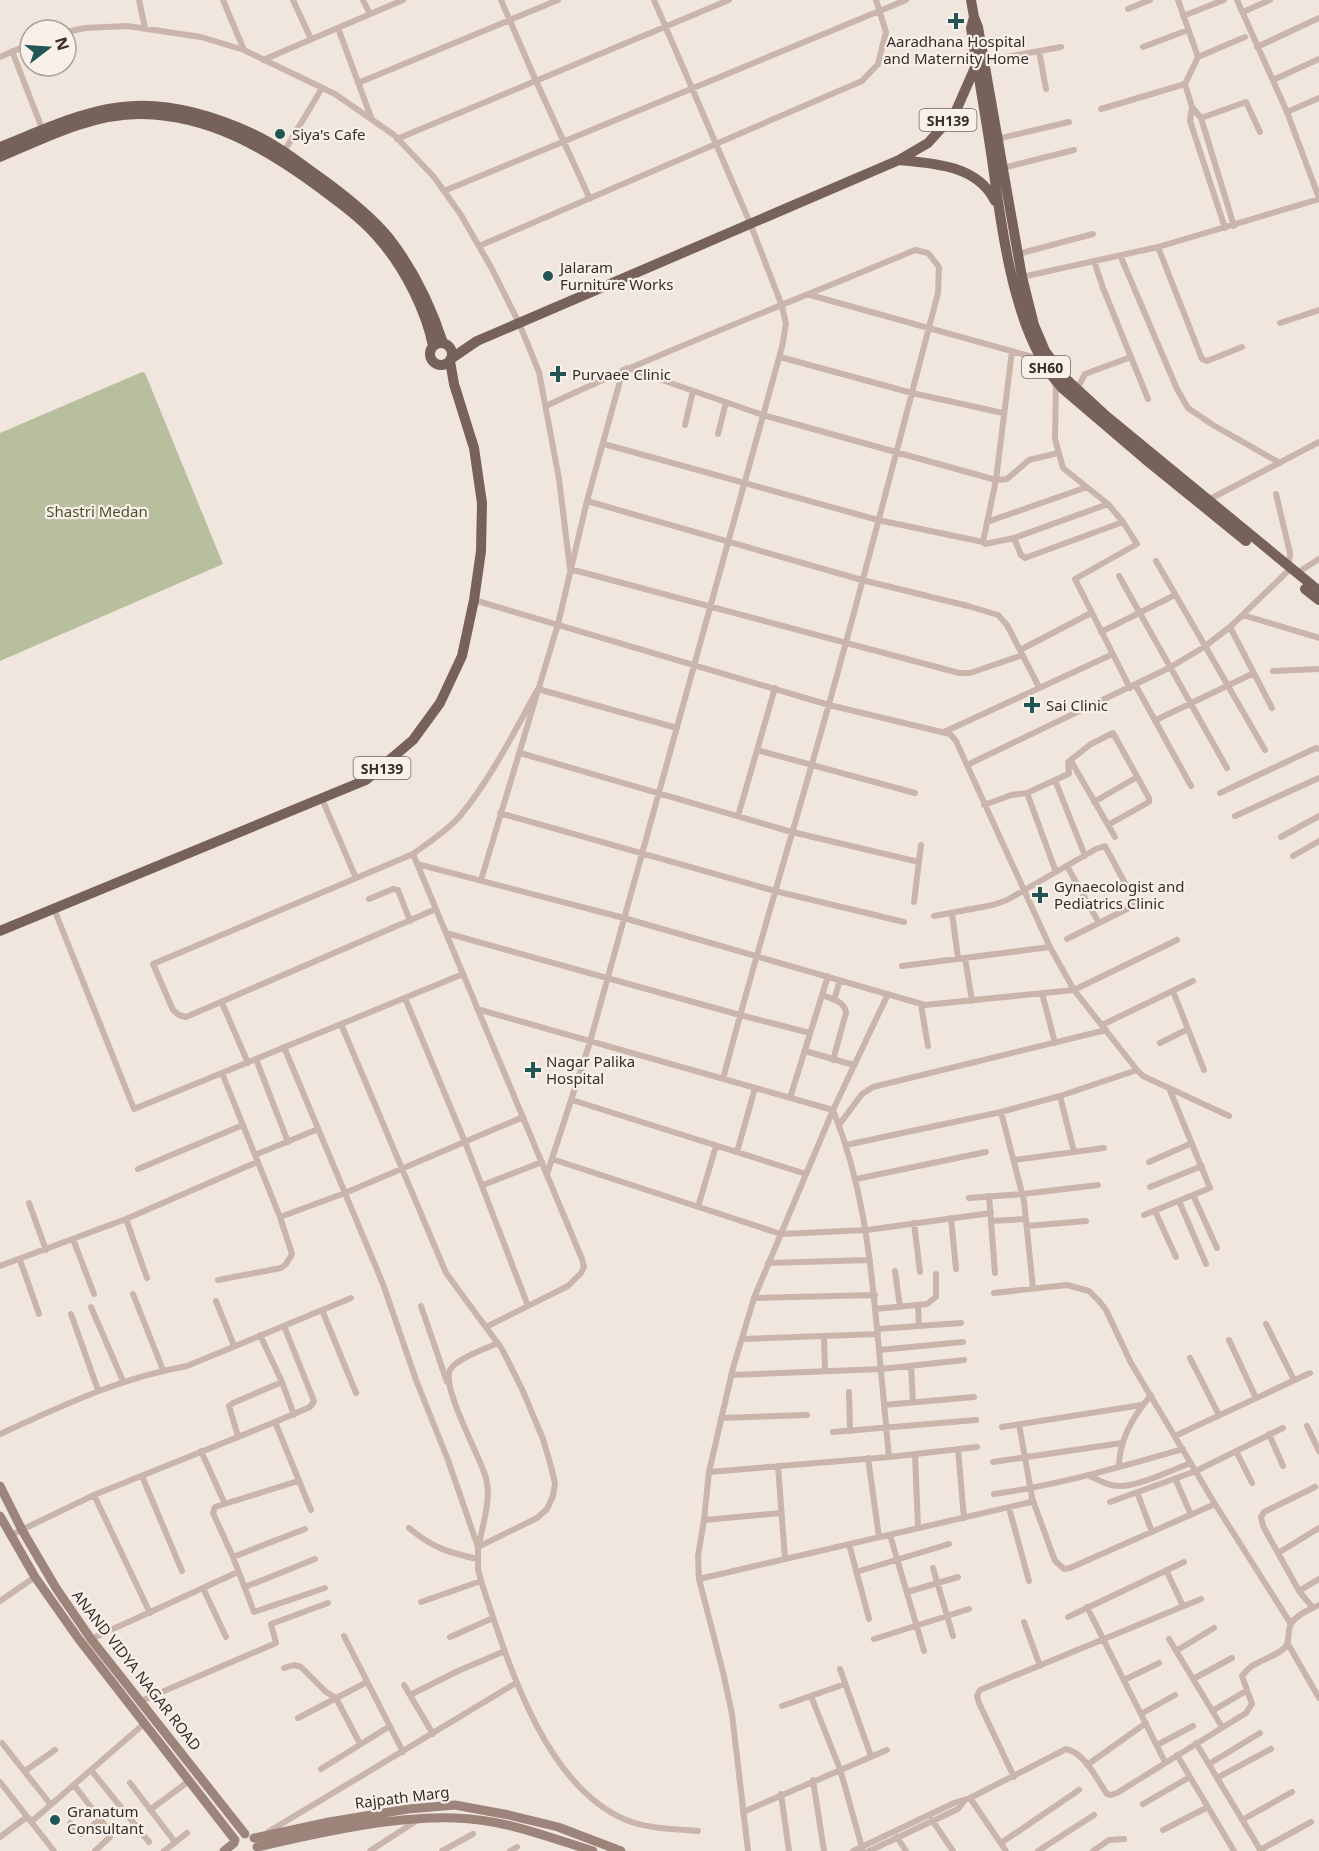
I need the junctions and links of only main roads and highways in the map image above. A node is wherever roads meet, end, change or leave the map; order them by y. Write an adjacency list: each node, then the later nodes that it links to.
1 (971, 0): 2 (main road, SH60)
2 (980, 62): 6 (main road, SH139); 7 (main road, SH60); 7 (main road, SH60)
3 (44, 134): 4 (main road); 5 (main road); 10 (main road)
4 (0, 147)
5 (0, 157)
6 (899, 160): 7 (main road); 9 (main road, SH139)
7 (1004, 209): 8 (main road, SH60); 8 (main road, SH60)
8 (1017, 278): 14 (main road, SH60); 14 (main road, SH60)
9 (477, 340): 10 (main road, SH139); 11 (main road, SH139)
10 (441, 345): 11 (main road); 12 (main road)
11 (451, 359): 12 (main road); 13 (main road, SH139)
12 (439, 365): 13 (main road, SH139)
13 (454, 384): 17 (main road, SH139)
14 (1290, 571): 15 (main road, SH60); 16 (main road, SH60)
15 (1319, 591)
16 (1319, 600)
17 (0, 931)
18 (0, 1486): 21 (main road, ANAND VIDYA NAGAR ROAD)
19 (0, 1516): 20 (main road, ANAND VIDYA NAGAR ROAD)
20 (6, 1531): 22 (main road, ANAND VIDYA NAGAR ROAD)
21 (255, 1844): 22 (main road); 24 (main road, Rajpath Marg); 25 (main road, Rajpath Marg)
22 (235, 1845): 23 (main road)
23 (224, 1851)
24 (592, 1851)
25 (621, 1851)

